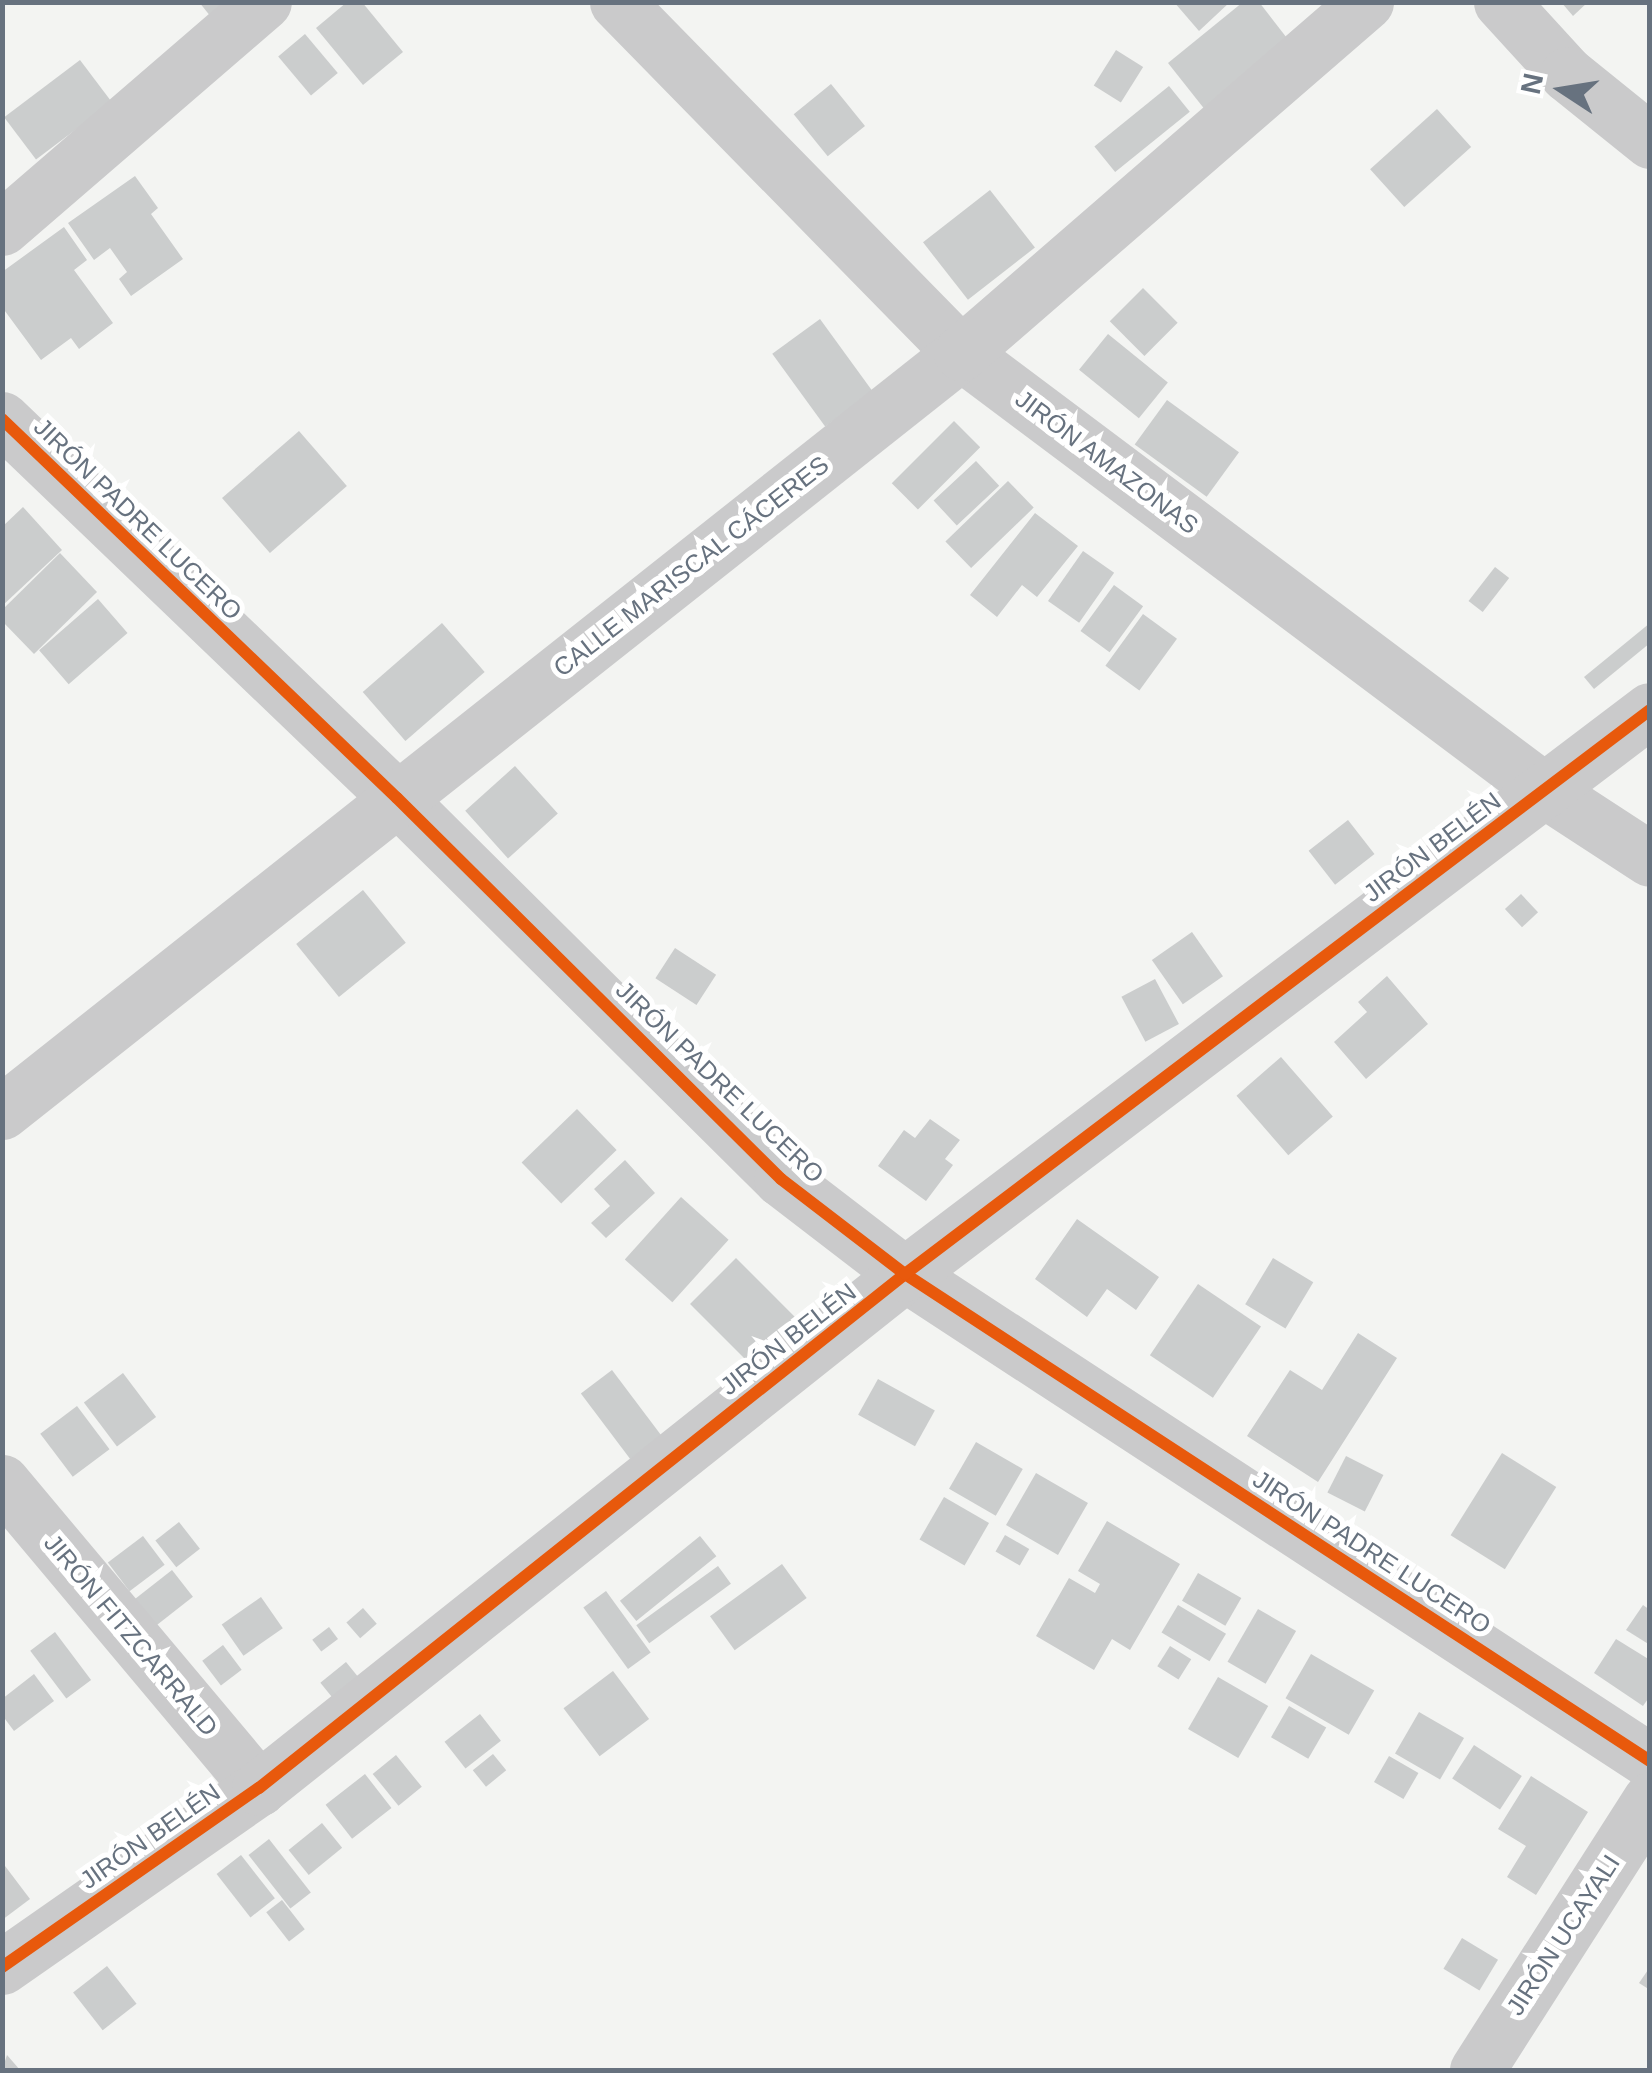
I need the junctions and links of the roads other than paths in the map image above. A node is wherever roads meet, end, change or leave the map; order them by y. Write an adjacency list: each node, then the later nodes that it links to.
1 (264, 2): 6 (street)
2 (617, 2): 7 (street, JIRÓN AMAZONAS)
3 (1366, 2): 7 (street, CALLE MARISCAL CÁCERES)
4 (1501, 2): 5 (street)
5 (1650, 141)
6 (2, 228)
7 (961, 352): 10 (street, JIRÓN AMAZONAS); 11 (street, CALLE MARISCAL CÁCERES)
8 (2, 419): 11 (street, JIRÓN PADRE LUCERO)
9 (1650, 710): 10 (street, JIRÓN BELÉN)
10 (1544, 790): 12 (street, JIRÓN AMAZONAS); 14 (street, JIRÓN BELÉN)
11 (397, 798): 13 (street, CALLE MARISCAL CÁCERES); 14 (street, JIRÓN PADRE LUCERO)
12 (1650, 859)
13 (2, 1112)
14 (905, 1274): 16 (street, JIRÓN PADRE LUCERO); 17 (street, JIRÓN BELÉN)
15 (2, 1482): 17 (street, JIRÓN FITZCARRALD)
16 (1650, 1761)
17 (259, 1788): 19 (street, JIRÓN BELÉN)
18 (1650, 1800): 20 (street, JIRÓN UCAYALI)
19 (2, 1967)
20 (1477, 2070)

